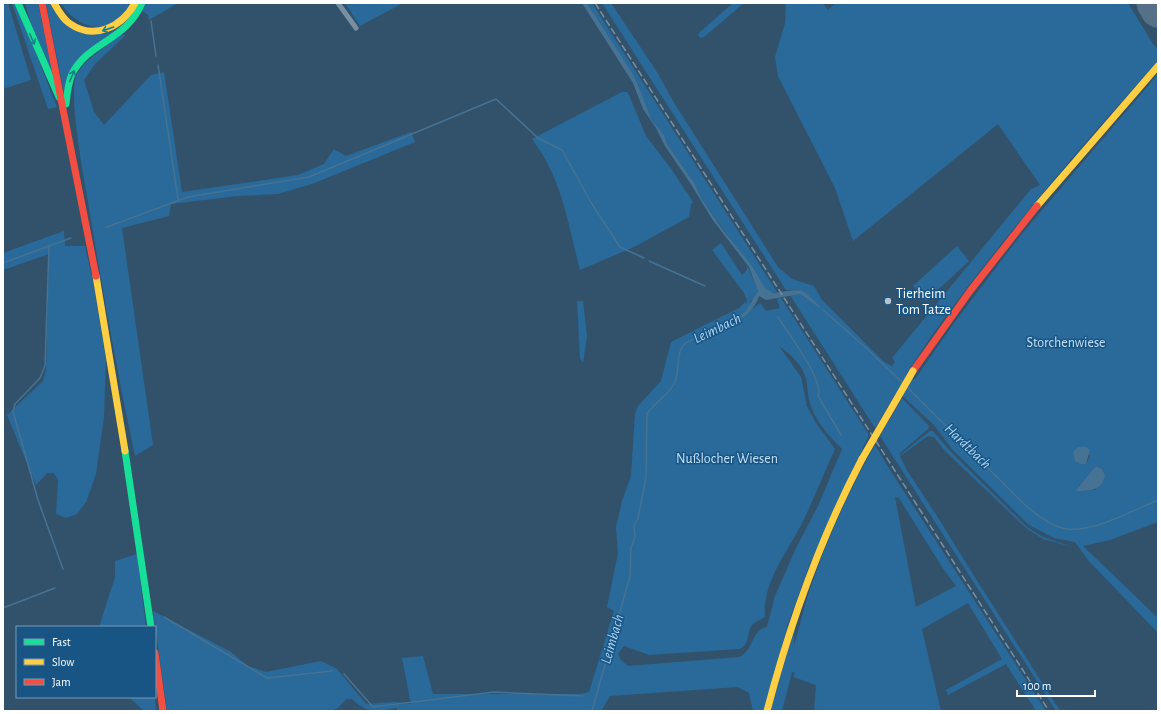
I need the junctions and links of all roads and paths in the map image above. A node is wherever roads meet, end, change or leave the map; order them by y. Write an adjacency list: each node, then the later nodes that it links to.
1 (18, 3): 9 (main road, one-way to 9)
2 (42, 3): 9 (main road)
3 (54, 3): 4 (main road, one-way to 3)
4 (134, 3)
5 (142, 3): 9 (main road, one-way to 5)
6 (338, 3): 7 (street)
7 (356, 28)
8 (1158, 66): 13 (main road, bridge)
9 (65, 112): 10 (main road)
10 (151, 626)
11 (156, 660): 12 (main road)
12 (163, 711)
13 (767, 711)

